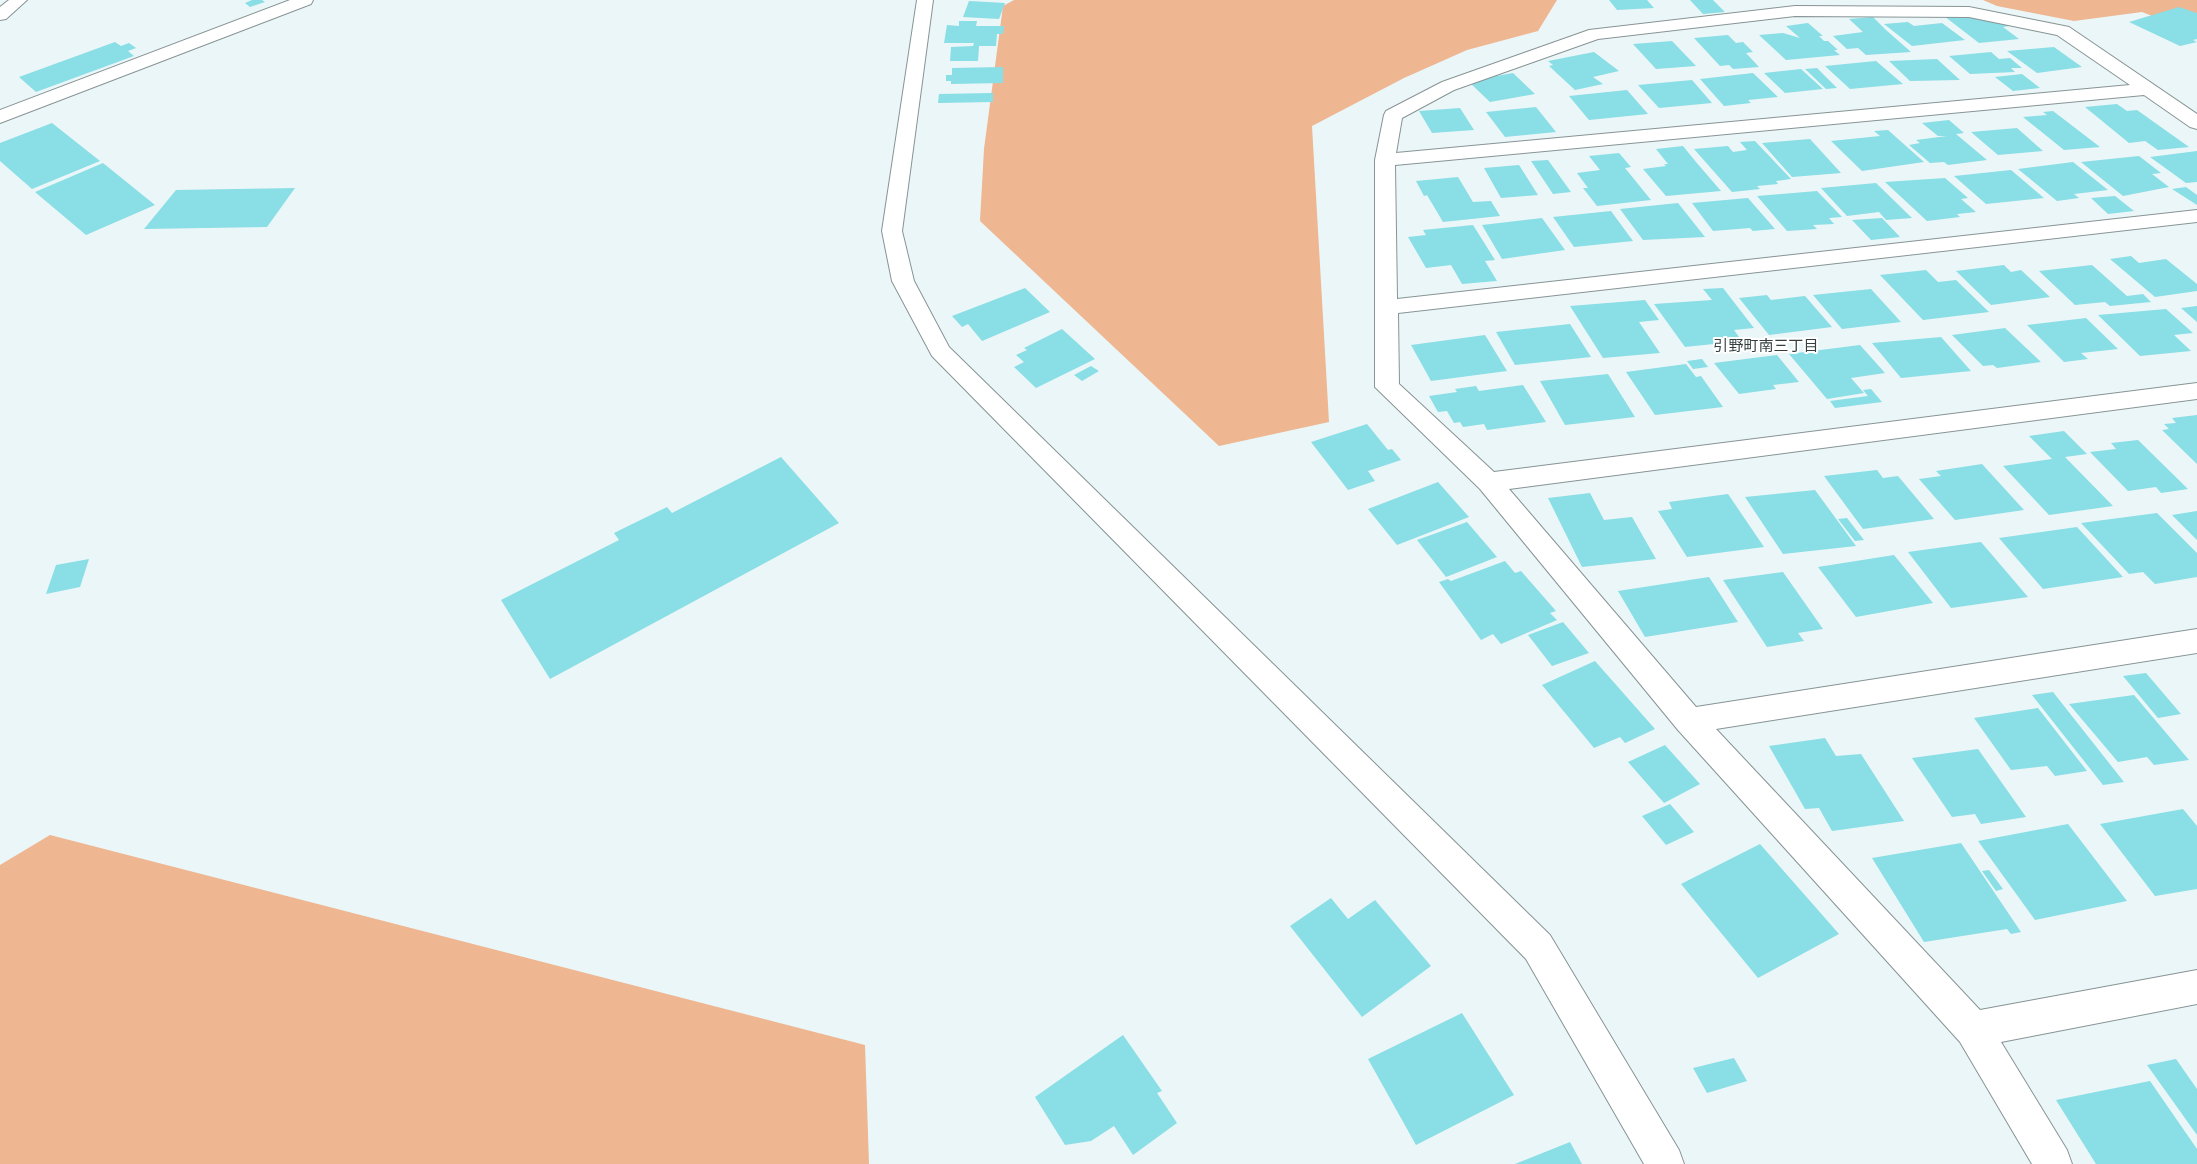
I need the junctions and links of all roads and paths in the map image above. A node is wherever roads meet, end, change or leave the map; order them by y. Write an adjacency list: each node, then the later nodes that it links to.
1 (19, 0): 4 (street)
2 (305, 0): 6 (street)
3 (925, 0): 17 (street)
4 (0, 15)
5 (2148, 89): 7 (street); 8 (street); 8 (street)
6 (0, 117)
7 (2197, 123)
8 (1385, 160): 10 (street)
9 (2197, 216): 10 (street)
10 (1387, 307): 12 (street)
11 (2197, 391): 12 (street)
12 (1488, 482): 14 (street)
13 (2197, 642): 14 (street)
14 (1689, 720): 16 (street)
15 (2197, 987): 16 (street)
16 (1973, 1029): 18 (street)
17 (1665, 1164)
18 (2054, 1164)

